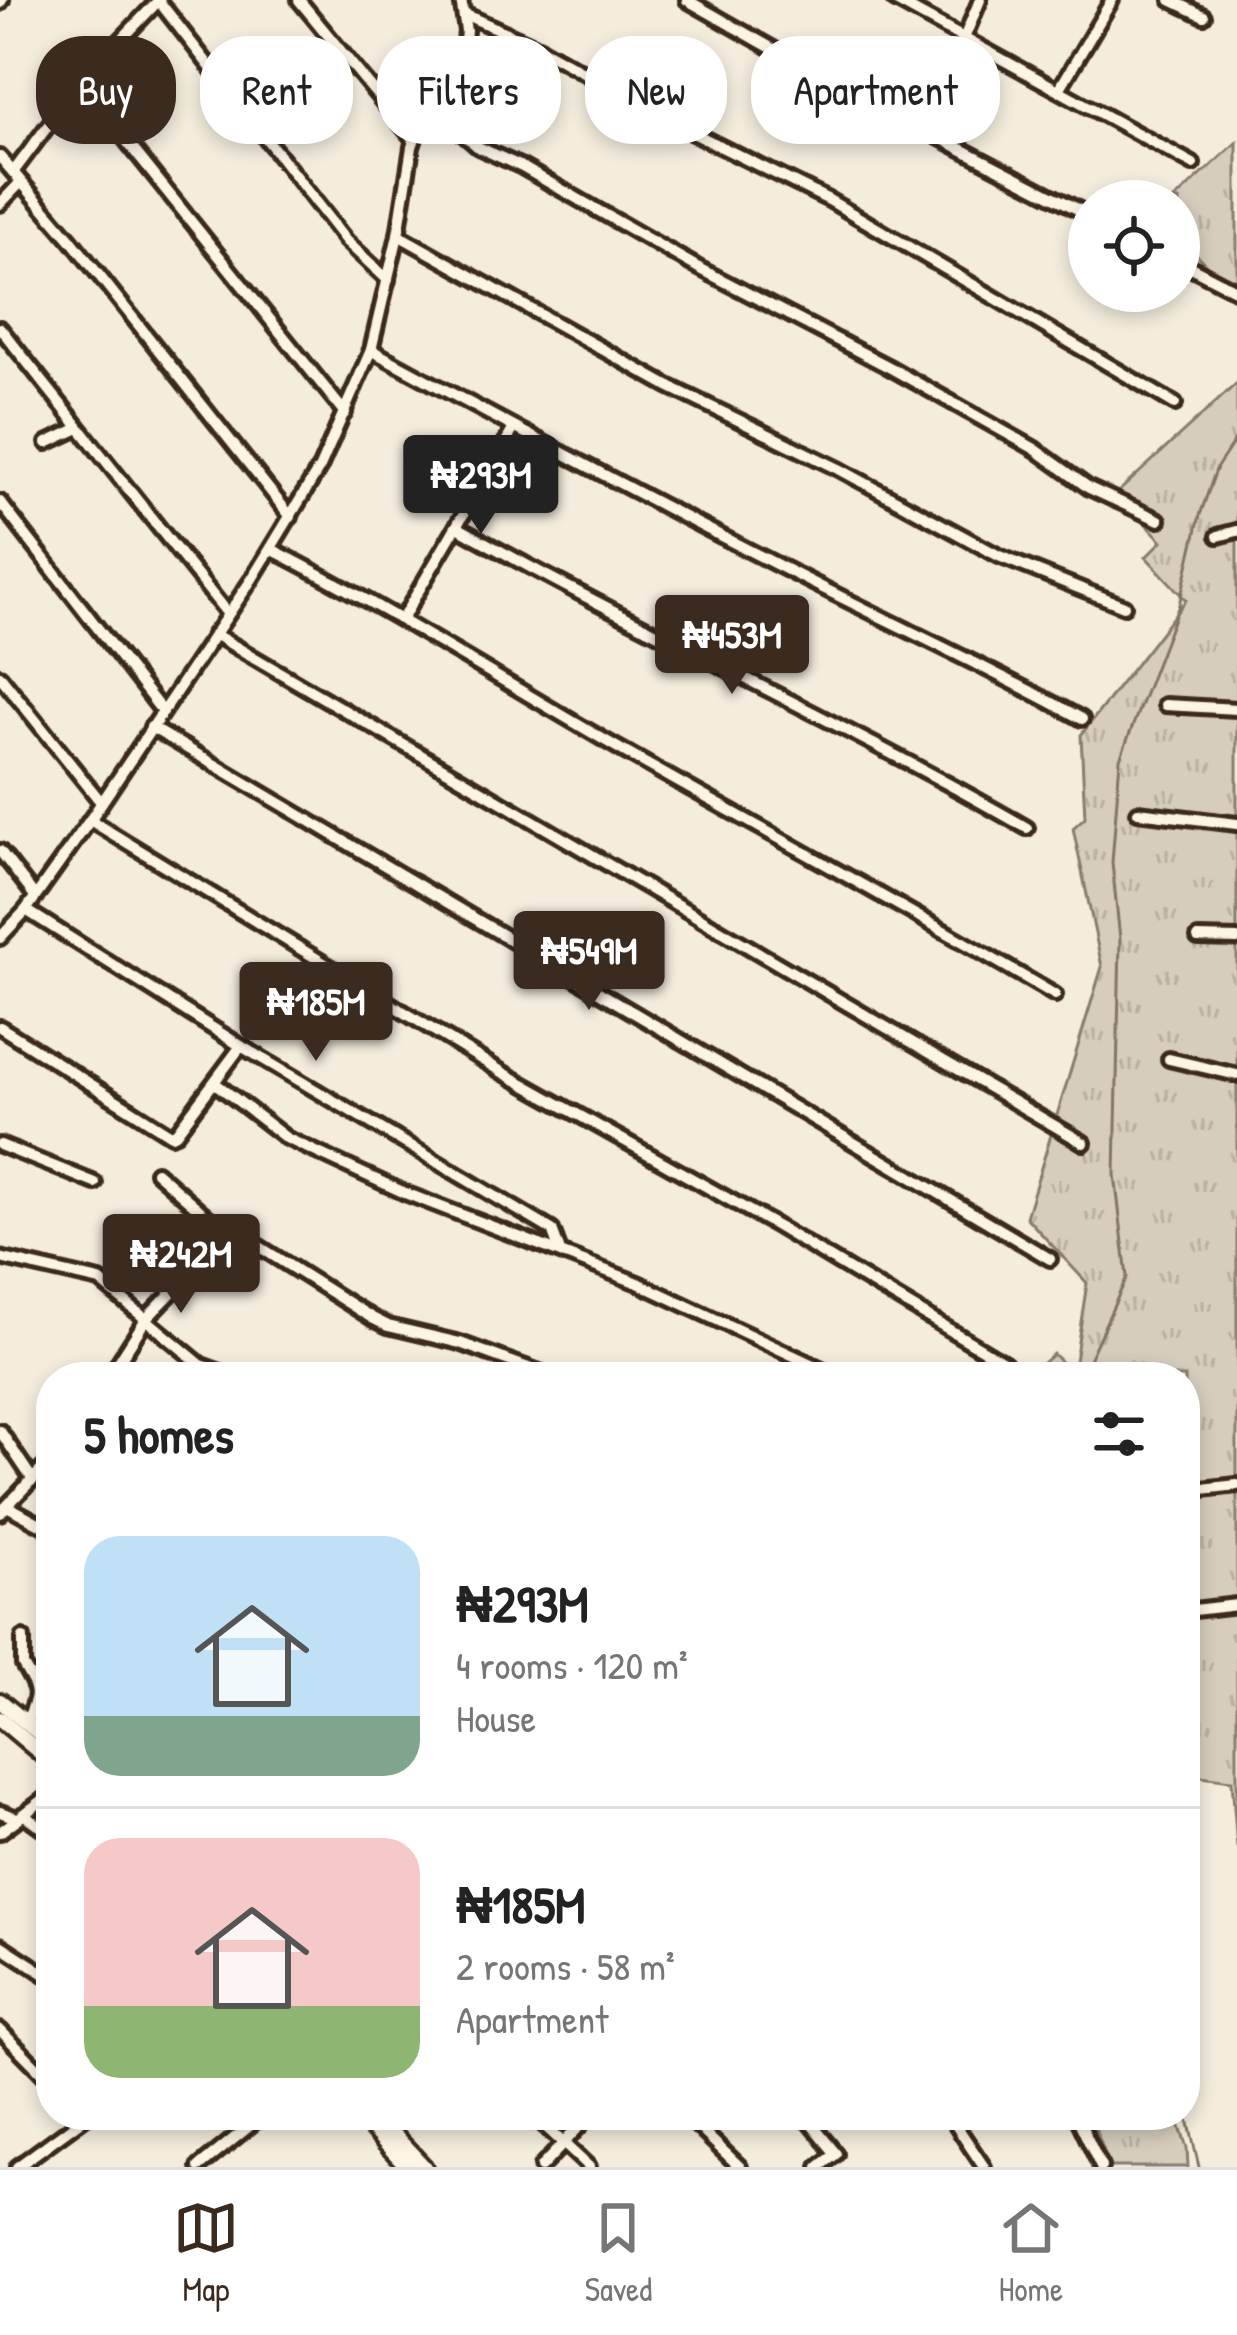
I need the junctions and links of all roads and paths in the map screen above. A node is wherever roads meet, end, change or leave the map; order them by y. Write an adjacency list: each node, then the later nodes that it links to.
1 (158, 0): 11 (street); 28 (street)
2 (299, 0): 16 (street)
3 (461, 0): 9 (street)
4 (688, 0): 25 (street)
5 (894, 0): 13 (street)
6 (980, 0): 13 (street)
7 (1112, 0): 15 (street)
8 (1171, 0): 10 (street)
9 (464, 14): 12 (street); 32 (street)
10 (1204, 16)
11 (124, 36)
12 (464, 36)
13 (965, 36)
14 (1000, 55): 15 (street)
15 (1060, 88): 22 (street)
16 (377, 95)
17 (39, 144): 23 (street)
18 (129, 144): 33 (street)
19 (413, 144): 26 (street)
20 (475, 144): 39 (street)
21 (0, 158): 23 (street)
22 (1193, 164)
23 (18, 176): 24 (street); 38 (street)
24 (0, 204)
25 (1068, 204)
26 (398, 235): 28 (street); 44 (street)
27 (1200, 272): 29 (street)
28 (388, 280): 31 (street)
29 (1237, 291)
30 (0, 328): 34 (street)
31 (371, 350): 33 (street); 35 (street)
32 (1174, 404)
33 (344, 412): 38 (street)
34 (79, 428): 36 (street); 45 (street)
35 (514, 428): 40 (street); 52 (street)
36 (47, 443)
37 (0, 502): 51 (street)
38 (291, 518): 43 (street)
39 (1159, 520)
40 (459, 528): 46 (street); 58 (street)
41 (1237, 531): 42 (street)
42 (1218, 536)
43 (271, 549): 45 (street); 46 (street)
44 (1124, 606)
45 (227, 613): 47 (street)
46 (402, 619): 65 (street)
47 (214, 634): 51 (street); 71 (street)
48 (0, 676): 54 (street)
49 (1165, 704): 50 (street)
50 (1237, 710)
51 (162, 711): 53 (street)
52 (1082, 719)
53 (152, 728): 54 (street); 78 (street)
54 (101, 802): 56 (street)
55 (1138, 812): 57 (street)
56 (90, 820): 60 (street); 84 (street)
57 (1237, 824)
58 (1028, 828)
59 (0, 851): 60 (street)
60 (34, 896): 61 (street)
61 (26, 910): 62 (street); 67 (street)
62 (0, 938)
63 (1198, 938): 64 (street)
64 (1237, 939)
65 (1055, 995)
66 (0, 1027): 70 (street)
67 (241, 1046): 70 (street); 76 (street)
68 (1169, 1059): 69 (street)
69 (1237, 1075)
70 (215, 1083): 76 (street)
71 (1084, 1144)
72 (0, 1145): 74 (street)
73 (156, 1172): 75 (street)
74 (95, 1183)
75 (228, 1235): 79 (street); 82 (street)
76 (559, 1250): 83 (street)
77 (0, 1258): 79 (street)
78 (1050, 1259)
79 (146, 1319): 80 (street); 81 (street)
80 (119, 1362)
81 (197, 1362)
82 (512, 1362)
83 (806, 1362)
84 (1003, 1362)
85 (0, 1430): 87 (street)
86 (36, 1478): 87 (street)
87 (34, 1480): 90 (street)
88 (1237, 1484): 89 (street)
89 (1200, 1489)
90 (4, 1510): 91 (street)
91 (36, 1524)
92 (1237, 1605): 93 (street)
93 (1200, 1609)
94 (23, 1638): 95 (street)
95 (36, 1682)
96 (36, 1693): 99 (street)
97 (0, 1701): 99 (main road)
98 (0, 1719): 101 (main road)
99 (26, 1723): 100 (main road)
100 (36, 1731)
101 (36, 1749)
102 (36, 1805): 104 (street)
103 (0, 1812): 104 (street)
104 (20, 1816): 105 (street); 106 (street)
105 (36, 1825)
106 (0, 1832)
107 (0, 1945): 108 (street)
108 (36, 1968)
109 (0, 2030): 110 (street)
110 (36, 2067)
111 (66, 2130): 123 (street)
112 (244, 2130): 124 (street)
113 (373, 2130): 125 (main road)
114 (389, 2130): 126 (main road)
115 (548, 2130): 121 (street)
116 (576, 2130): 121 (street)
117 (702, 2130): 129 (street)
118 (816, 2130): 122 (street)
119 (959, 2130): 132 (street)
120 (1083, 2130): 133 (street)
121 (563, 2144): 127 (street); 128 (street)
122 (836, 2154): 130 (street); 131 (street)
123 (17, 2167)
124 (199, 2167)
125 (408, 2167)
126 (424, 2167)
127 (541, 2167)
128 (589, 2167)
129 (740, 2167)
130 (819, 2167)
131 (846, 2167)
132 (984, 2167)
133 (1101, 2167)

